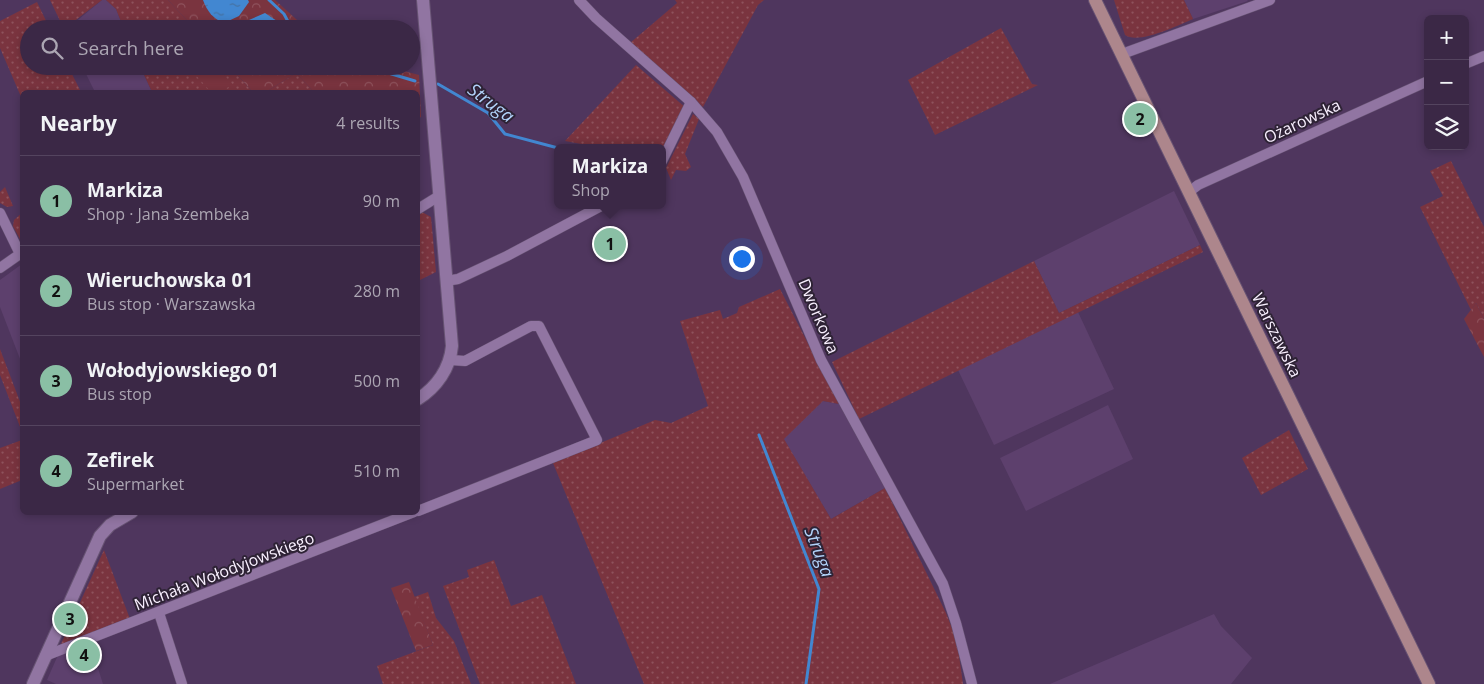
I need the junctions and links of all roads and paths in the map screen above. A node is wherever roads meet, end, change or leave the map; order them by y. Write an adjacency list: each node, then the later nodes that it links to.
1 (424, 0): 12 (street)
2 (578, 0): 9 (street, Dworkowa)
3 (1096, 0): 5 (main road, Warszawska)
4 (1270, 0): 5 (street)
5 (1122, 54): 11 (main road, Warszawska)
6 (1484, 56): 7 (street)
7 (1469, 62)
8 (1424, 83): 11 (street, Ożarowska)
9 (691, 102): 10 (street); 27 (street, Dworkowa)
10 (666, 153)
11 (1189, 192): 28 (main road, Warszawska)
12 (439, 196): 13 (street); 17 (street)
13 (420, 208)
14 (595, 209): 17 (street)
15 (0, 213): 16 (street)
16 (0, 268)
17 (446, 281): 18 (street)
18 (451, 360): 19 (street); 20 (street)
19 (420, 398)
20 (420, 510)
21 (127, 515): 24 (street)
22 (406, 515): 23 (street, Michała Wołodyjowskiego)
23 (159, 613): 24 (street, Michała Wołodyjowskiego); 26 (street)
24 (45, 656): 25 (street)
25 (33, 684)
26 (182, 684)
27 (972, 684)
28 (1430, 684)

